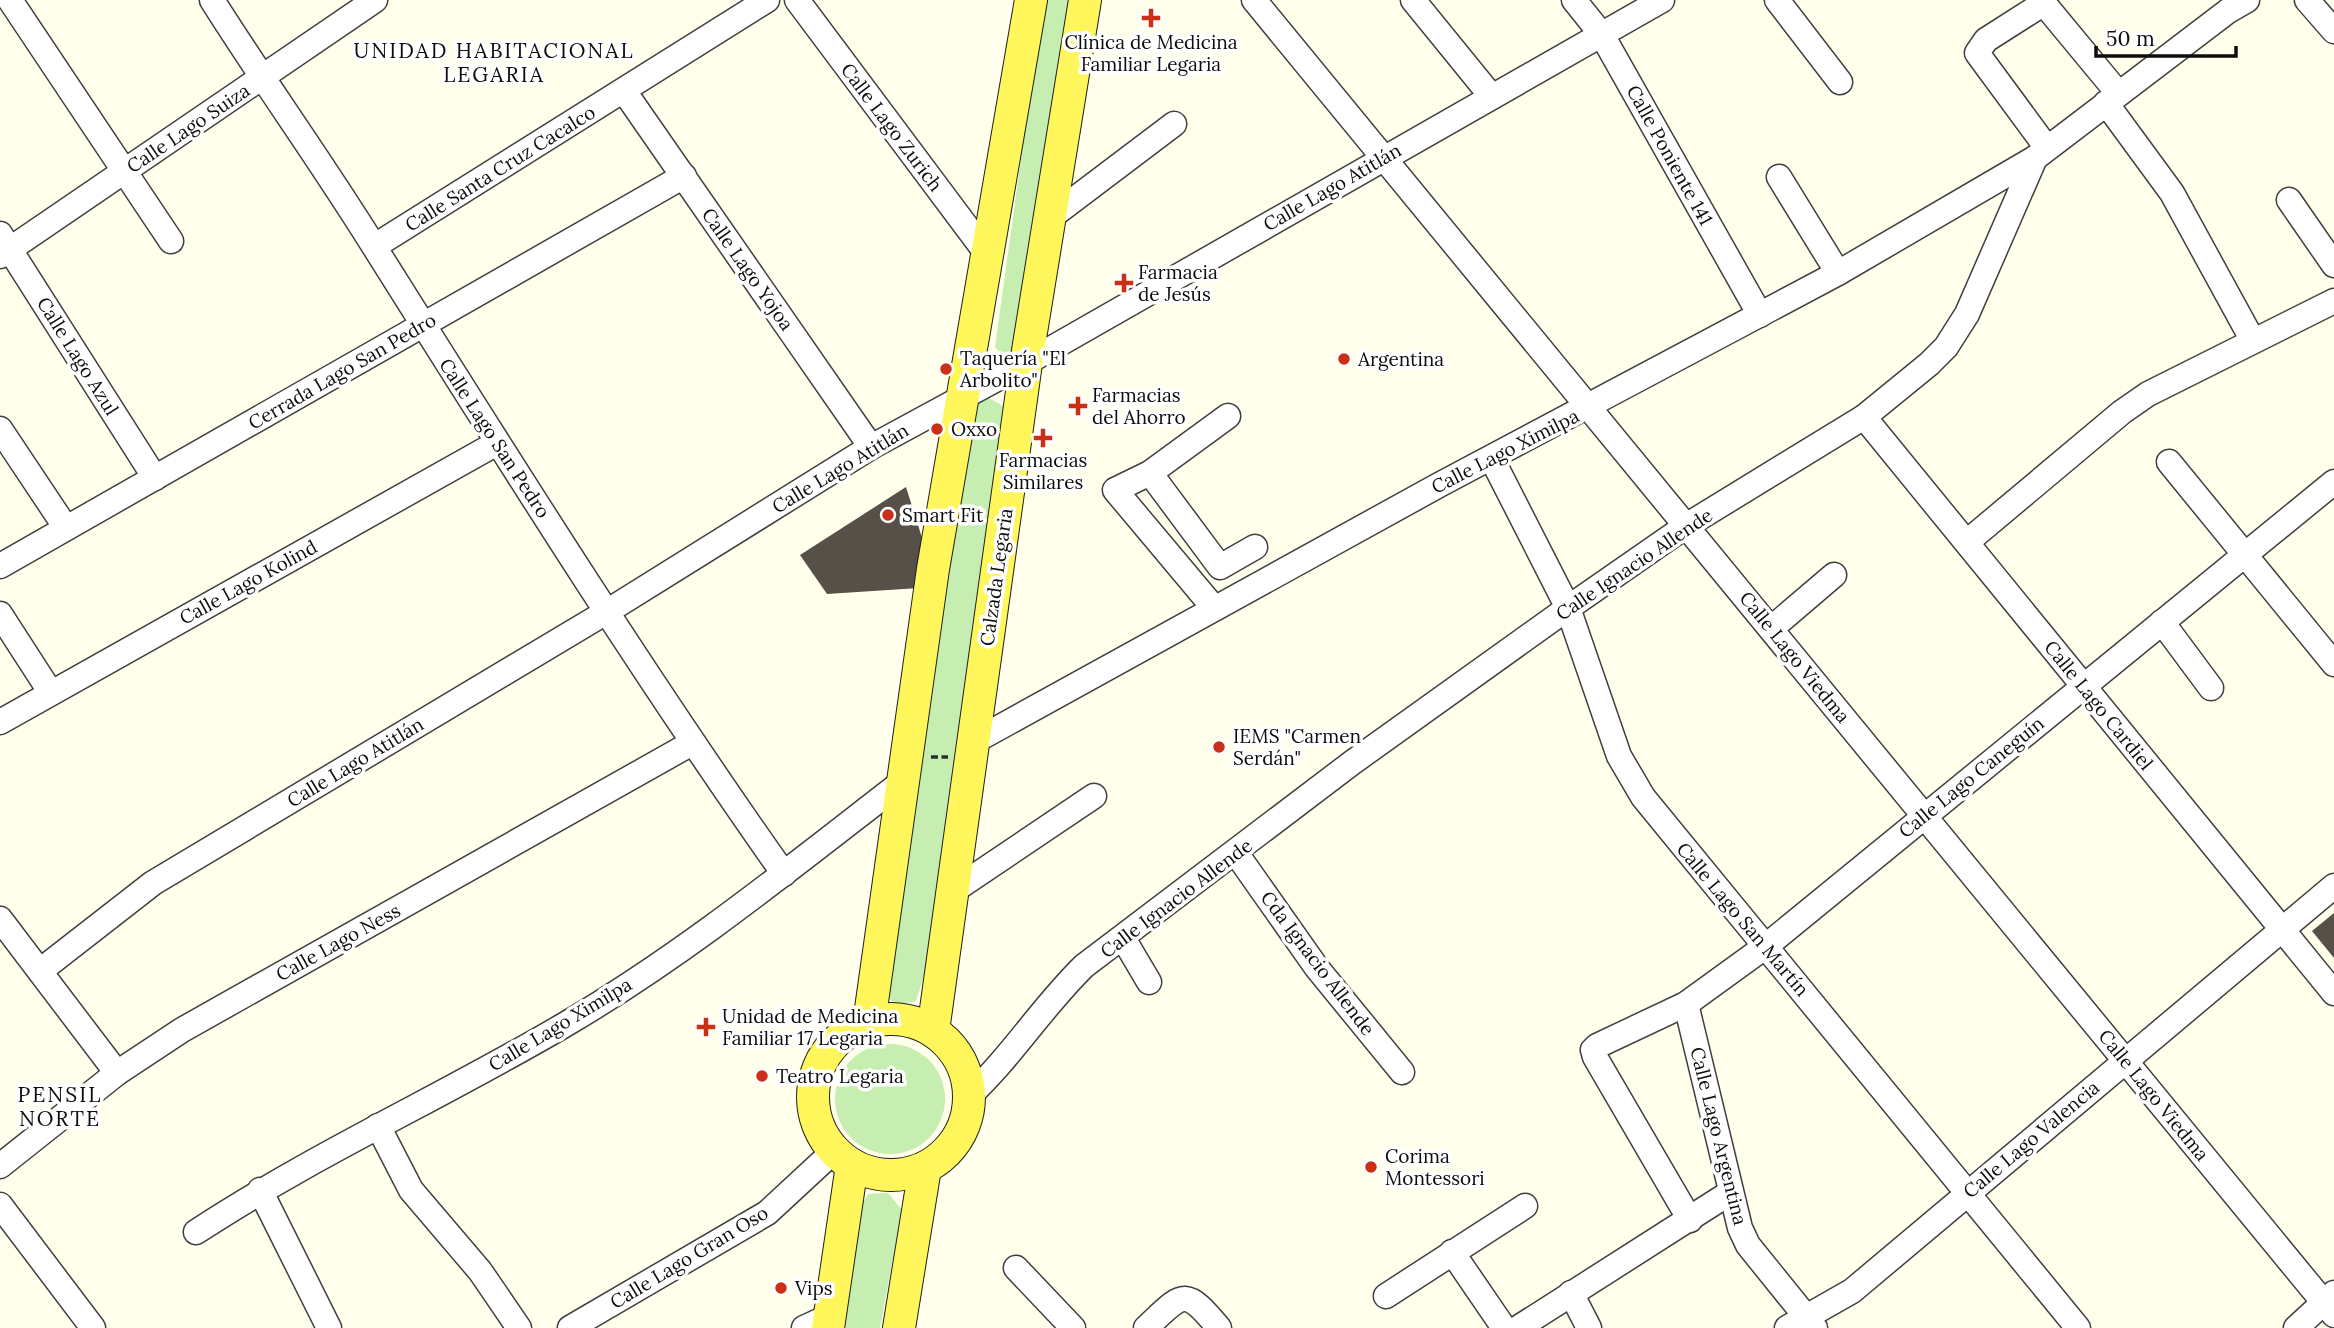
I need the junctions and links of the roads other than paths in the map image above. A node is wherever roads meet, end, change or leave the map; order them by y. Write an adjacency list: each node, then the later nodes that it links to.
1 (10, 0): 26 (street)
2 (212, 0): 18 (street, Calle Lago San Pedro)
3 (767, 0): 20 (street, Calle Santa Cruz Cacalco)
4 (797, 0): 34 (street, Calle Lago Zurich)
5 (1031, 0): 34 (main road)
6 (1085, 0): 30 (main road, Calzada Legaria)
7 (1254, 0): 25 (street, Calle Lago Viedma)
8 (1413, 0): 21 (street)
9 (1574, 0): 17 (street, Calle Poniente 141)
10 (1662, 0): 17 (street, Calle Lago Atitlán)
11 (1777, 0): 19 (street)
12 (2307, 0): 16 (street)
13 (2043, 2): 22 (street); 24 (street)
14 (363, 3): 18 (street, Calle Lago Suiza)
15 (2236, 4): 22 (street, Calle Ignacio Allende)
16 (2334, 31)
17 (1602, 35): 21 (street, Calle Lago Atitlán); 38 (street, Calle Poniente 141)
18 (262, 79): 26 (street, Calle Lago Suiza); 33 (street, Calle Lago San Pedro)
19 (1840, 82)
20 (624, 91): 27 (street, Calle Lago Yojoa); 33 (street, Calle Santa Cruz Cacalco)
21 (1492, 97): 25 (street, Calle Lago Atitlán)
22 (2112, 98): 24 (street, Calle Ignacio Allende); 40 (street)
23 (1174, 124): 30 (street)
24 (2041, 153): 36 (street, Calle Lago Ximilpa); 45 (street, Calle Ignacio Allende)
25 (1384, 158): 41 (street, Calle Lago Atitlán); 43 (street, Calle Lago Viedma)
26 (123, 171): 31 (street); 32 (street, Calle Lago Suiza)
27 (684, 176): 39 (street, Cerrada Lago San Pedro); 48 (street, Calle Lago Yojoa)
28 (1779, 177): 36 (street)
29 (2289, 200): 35 (street)
30 (1051, 217): 41 (main road, Calzada Legaria)
31 (171, 241)
32 (3, 246): 52 (street, Calle Lago Azul)
33 (375, 246): 39 (street, Calle Lago San Pedro)
34 (987, 254): 42 (main road)
35 (2334, 265)
36 (1838, 273): 38 (street, Calle Lago Ximilpa)
37 (2334, 301): 40 (street)
38 (1760, 315): 43 (street, Calle Lago Ximilpa)
39 (421, 324): 47 (street, Calle Lago San Pedro); 52 (street, Cerrada Lago San Pedro)
40 (2253, 341): 56 (street)
41 (1026, 363): 42 (street, Calle Lago Atitlán); 73 (main road, Calzada Legaria)
42 (961, 398): 48 (street, Calle Lago Atitlán); 74 (main road)
43 (1591, 407): 49 (street, Calle Lago Ximilpa); 54 (street, Calle Lago Viedma)
44 (1228, 416): 51 (street)
45 (1864, 417): 54 (street, Calle Ignacio Allende); 56 (street, Calle Lago Cardiel)
46 (0, 429): 55 (street)
47 (497, 443): 63 (street, Calle Lago San Pedro); 70 (street, Calle Lago Kolind)
48 (872, 447): 63 (street, Calle Lago Atitlán)
49 (1492, 459): 61 (street, Calle Lago Ximilpa); 62 (street, Calle Lago San Martín)
50 (2169, 462): 58 (street)
51 (1150, 473): 57 (street); 61 (street)
52 (155, 478): 55 (street, Cerrada Lago San Pedro)
53 (2334, 482): 58 (street, Calle Lago Caneguín)
54 (1686, 526): 62 (street, Calle Ignacio Allende); 66 (street, Calle Lago Viedma)
55 (66, 528): 59 (street, Cerrada Lago San Pedro)
56 (1967, 542): 68 (street, Calle Lago Cardiel)
57 (1255, 547)
58 (2244, 556): 65 (street, Calle Lago Caneguín); 67 (street)
59 (0, 566)
60 (1834, 575): 66 (street)
61 (1214, 608): 73 (street, Calle Lago Ximilpa)
62 (1568, 608): 77 (street, Calle Ignacio Allende); 84 (street, Calle Lago San Martín)
63 (608, 611): 72 (street, Calle Lago San Pedro); 85 (street, Calle Lago Atitlán)
64 (0, 614): 70 (street)
65 (2162, 622): 68 (street, Calle Lago Caneguín); 69 (street)
66 (1772, 628): 76 (street, Calle Lago Viedma)
67 (2334, 664)
68 (2082, 685): 76 (street, Calle Lago Caneguín); 82 (street, Calle Lago Cardiel)
69 (2211, 688)
70 (51, 693): 71 (street, Calle Lago Kolind)
71 (0, 722)
72 (692, 743): 78 (street, Calle Lago San Pedro); 93 (street, Calle Lago Ness)
73 (972, 750): 80 (main road, Calzada Legaria)
74 (903, 769): 78 (street, Calle Lago Ximilpa); 89 (main road)
75 (1094, 796): 80 (street)
76 (1925, 816): 84 (street, Calle Lago Caneguín); 91 (street, Calle Lago Viedma)
77 (1236, 853): 83 (street, Calle Ignacio Allende); 92 (street, Cda Ignacio Allende)
78 (784, 874): 95 (street, Calle Lago Ximilpa)
79 (2334, 886): 82 (street, Calle Lago Valencia)
80 (950, 893): 90 (main road, Calzada Legaria)
81 (0, 919): 85 (street)
82 (2282, 929): 87 (street, Calle Lago Cardiel); 91 (street, Calle Lago Valencia)
83 (1123, 938): 86 (street); 94 (street, Calle Ignacio Allende)
84 (1766, 946): 88 (street, Calle Lago Caneguín); 101 (street, Calle Lago San Martín)
85 (40, 971): 93 (street)
86 (1149, 982)
87 (2334, 993)
88 (1686, 1004): 100 (street, Calle Lago Argentina); 104 (street, Calle Lago Caneguín)
89 (869, 1023): 90 (main road); 96 (main road)
90 (933, 1031): 94 (main road)
91 (2125, 1059): 101 (street, Calle Lago Valencia); 110 (street, Calle Lago Viedma)
92 (1402, 1072)
93 (117, 1073): 97 (street, Calle Lago Ness)
94 (969, 1096): 98 (main road)
95 (378, 1126): 99 (street, Calle Lago Ximilpa); 115 (street)
96 (843, 1158): 98 (main road); 111 (main road); 116 (street, Calle Lago Gran Oso)
97 (0, 1167)
98 (925, 1168): 117 (main road)
99 (260, 1190): 105 (street, Calle Lago Ximilpa); 114 (street)
100 (1731, 1192): 104 (street); 112 (street, Calle Lago Argentina)
101 (1969, 1192): 112 (street, Calle Lago Valencia); 124 (street, Calle Lago San Martín)
102 (0, 1205): 113 (street)
103 (1525, 1206): 106 (street)
104 (1690, 1220): 108 (street)
105 (196, 1232)
106 (1452, 1252): 109 (street); 121 (street)
107 (1016, 1268): 118 (street)
108 (1571, 1293): 122 (street); 123 (street)
109 (1386, 1296)
110 (2331, 1304): 125 (street)
111 (821, 1324)
112 (1803, 1325)
113 (93, 1328)
114 (328, 1328)
115 (519, 1328)
116 (570, 1328)
117 (899, 1328)
118 (1073, 1328)
119 (1146, 1328): 120 (street)
120 (1219, 1328)
121 (1504, 1328)
122 (1518, 1328)
123 (1589, 1328)
124 (2078, 1328)
125 (2296, 1328)

